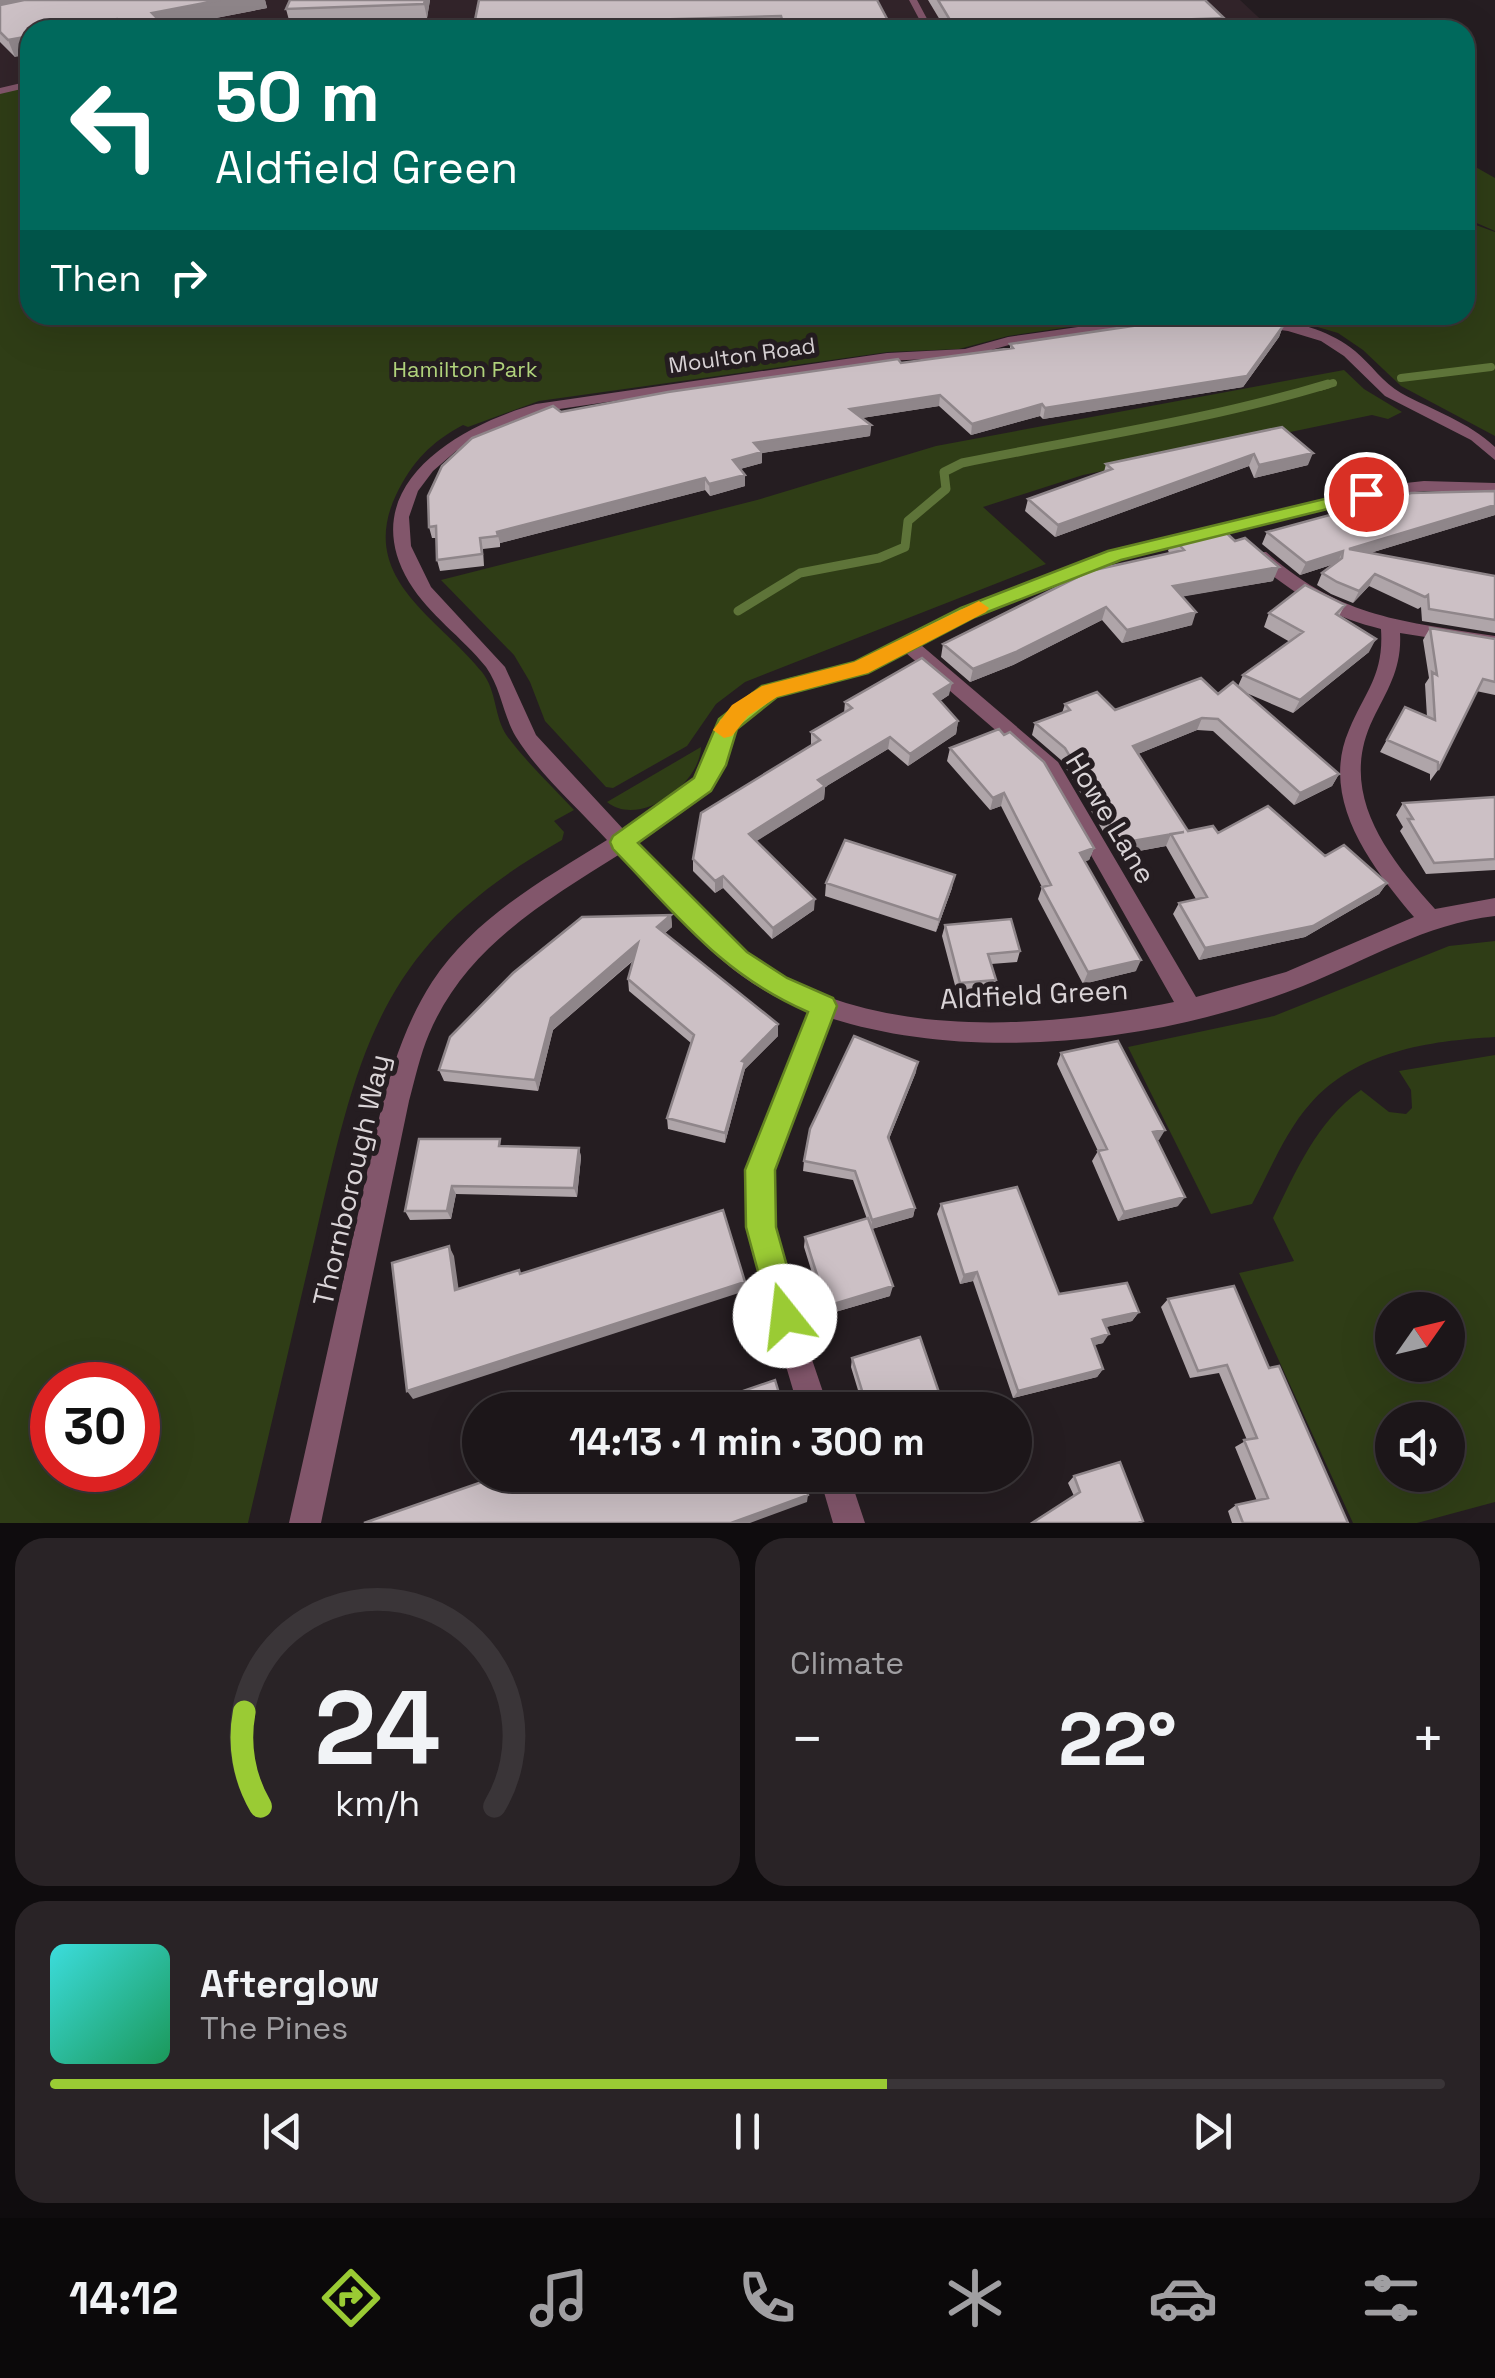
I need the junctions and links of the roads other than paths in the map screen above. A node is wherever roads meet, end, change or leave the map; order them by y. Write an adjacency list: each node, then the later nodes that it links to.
1 (1121, 325): 9 (street, Moulton Road)
2 (1283, 325): 3 (street, Moulton Road)
3 (1495, 455)
4 (1495, 488): 5 (street, Thornborough Way)
5 (1230, 527): 6 (street); 8 (street, Thornborough Way)
6 (1390, 626): 7 (street); 11 (street)
7 (1495, 642)
8 (908, 644): 9 (street, Thornborough Way); 13 (street, Howe Lane)
9 (622, 842): 12 (street, Aldfield Green); 16 (street, Thornborough Way)
10 (1495, 907): 11 (street, Aldfield Green)
11 (1432, 921): 13 (street, Aldfield Green)
12 (824, 1006): 13 (street, Aldfield Green); 14 (street)
13 (1190, 1008)
14 (809, 1392)
15 (839, 1492): 17 (street)
16 (305, 1523)
17 (849, 1523)

